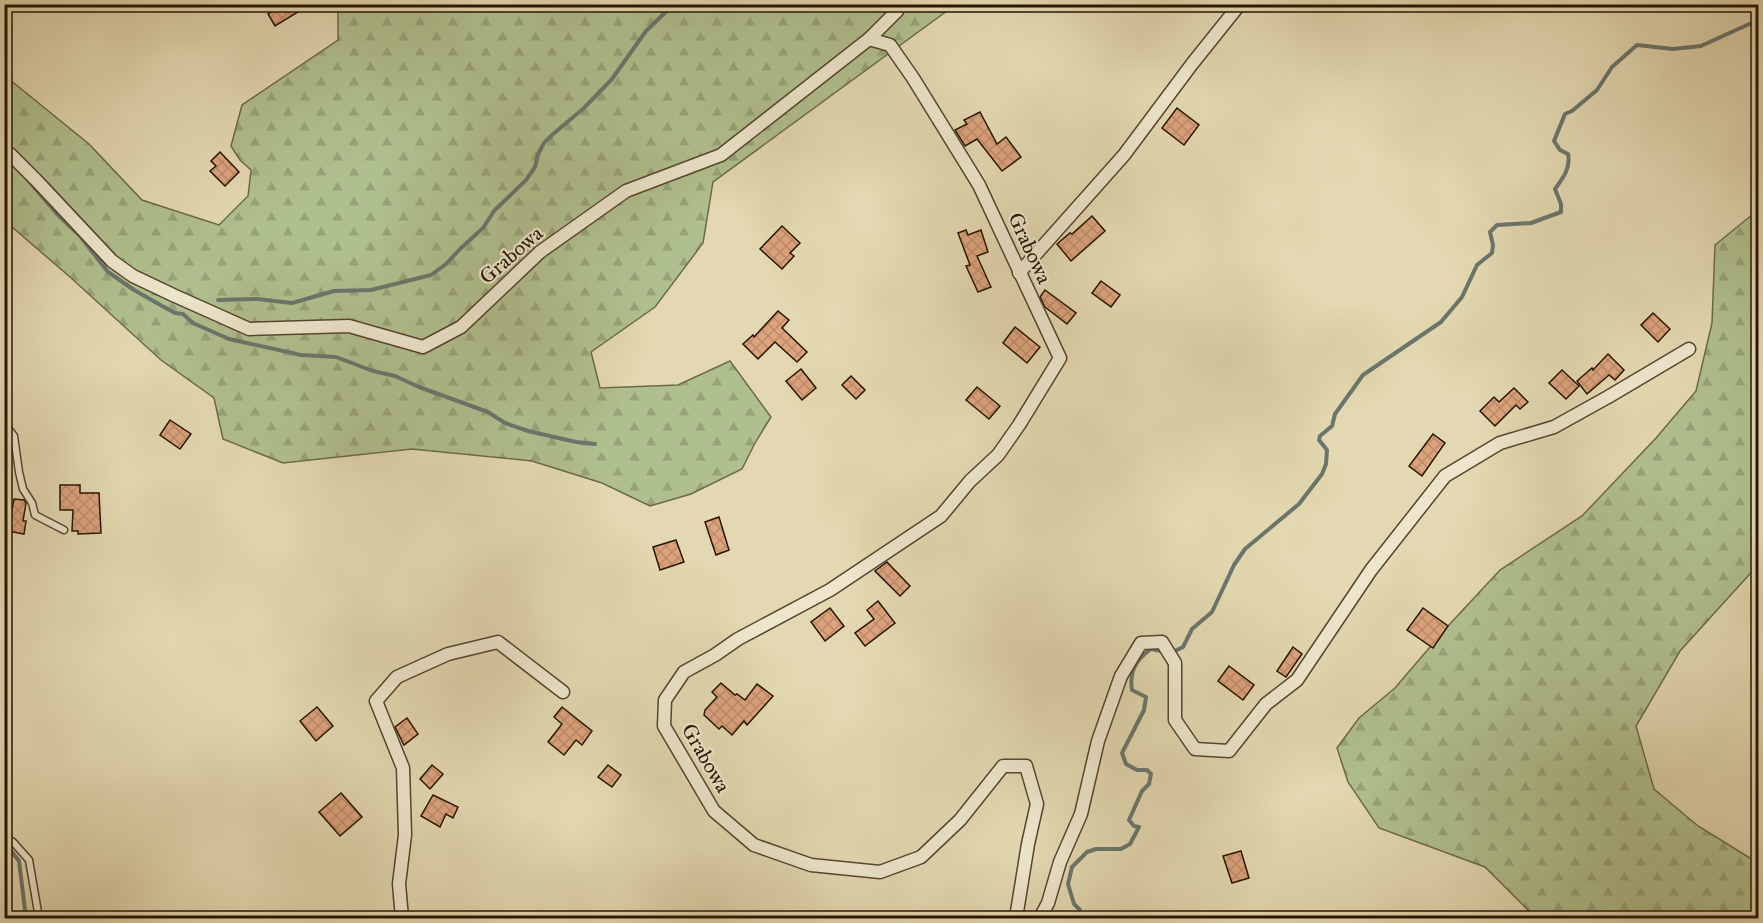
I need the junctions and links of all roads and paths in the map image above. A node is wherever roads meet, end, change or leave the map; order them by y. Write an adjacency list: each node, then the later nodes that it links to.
1 (900, 4): 3 (street)
2 (1240, 4): 5 (street)
3 (869, 39): 4 (street, Grabowa); 5 (street, Grabowa)
4 (4, 150)
5 (1019, 273): 13 (street, Grabowa)
6 (1689, 349): 14 (street)
7 (4, 423): 8 (lane)
8 (64, 530)
9 (564, 692): 12 (street)
10 (4, 836): 11 (lane)
11 (39, 918)
12 (402, 918)
13 (1016, 918)
14 (1040, 918)

